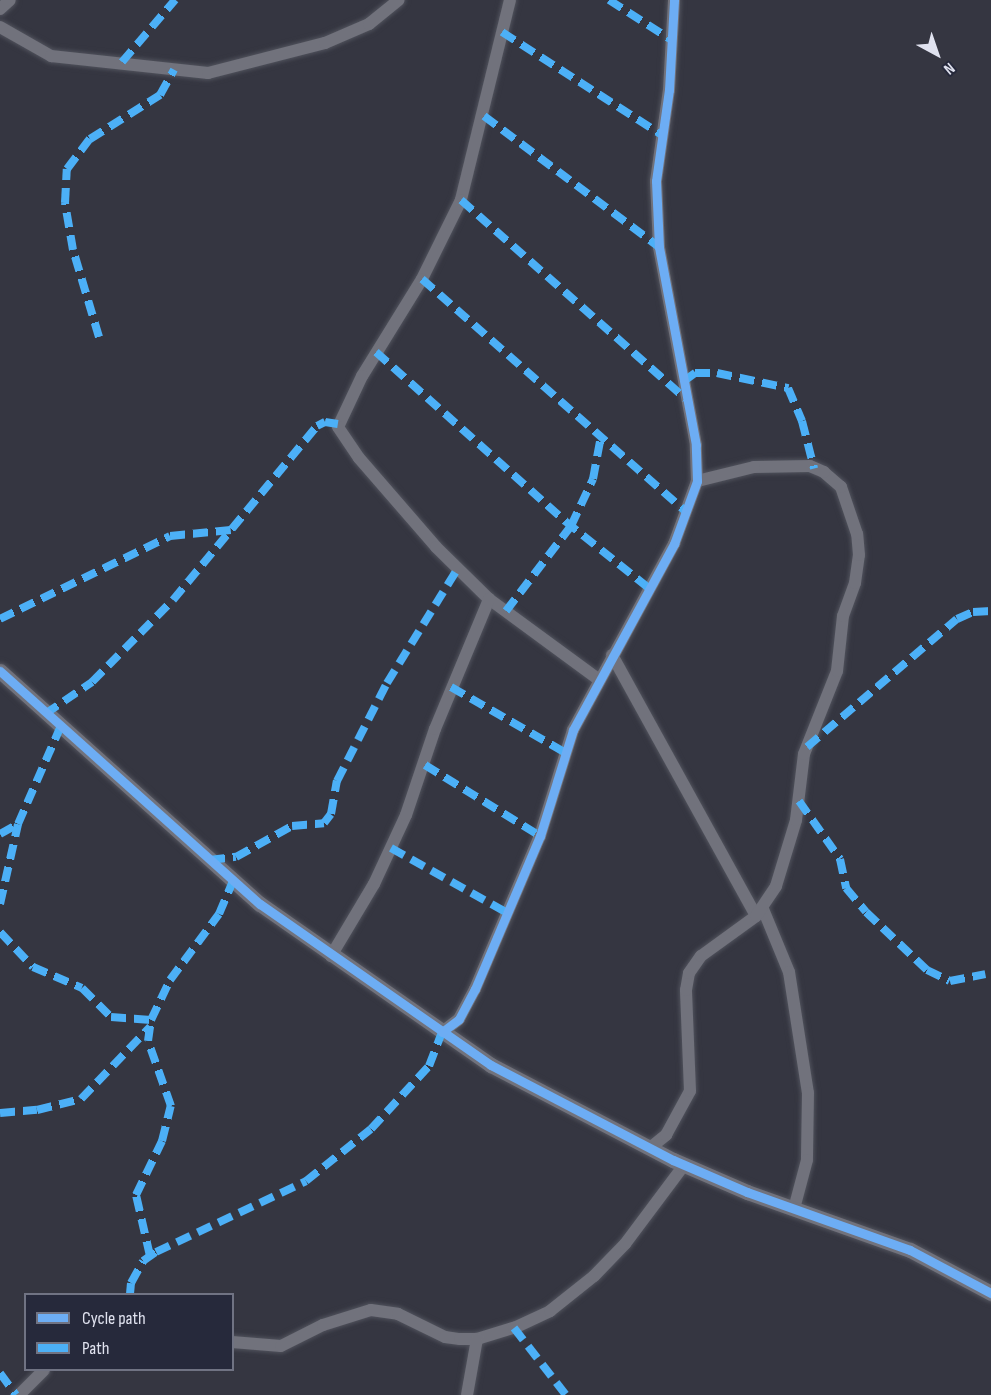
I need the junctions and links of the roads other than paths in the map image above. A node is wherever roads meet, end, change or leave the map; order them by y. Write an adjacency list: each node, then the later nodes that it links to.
1 (10, 0): 5 (street)
2 (399, 0): 6 (street)
3 (510, 0): 8 (street)
4 (674, 0): 7 (street)
5 (0, 9)
6 (0, 27)
7 (697, 481): 9 (street); 12 (street)
8 (489, 598): 11 (street); 13 (street)
9 (612, 655): 11 (street); 12 (street)
10 (0, 671): 13 (street)
11 (598, 679): 14 (street)
12 (759, 912): 15 (street); 17 (street)
13 (331, 956): 14 (street)
14 (442, 1032): 15 (street)
15 (650, 1148): 16 (street)
16 (684, 1165): 17 (street); 19 (street)
17 (794, 1209): 18 (street)
18 (991, 1293)
19 (477, 1339): 20 (street); 23 (street)
20 (234, 1342)
21 (43, 1371): 22 (street)
22 (18, 1395)
23 (466, 1395)

